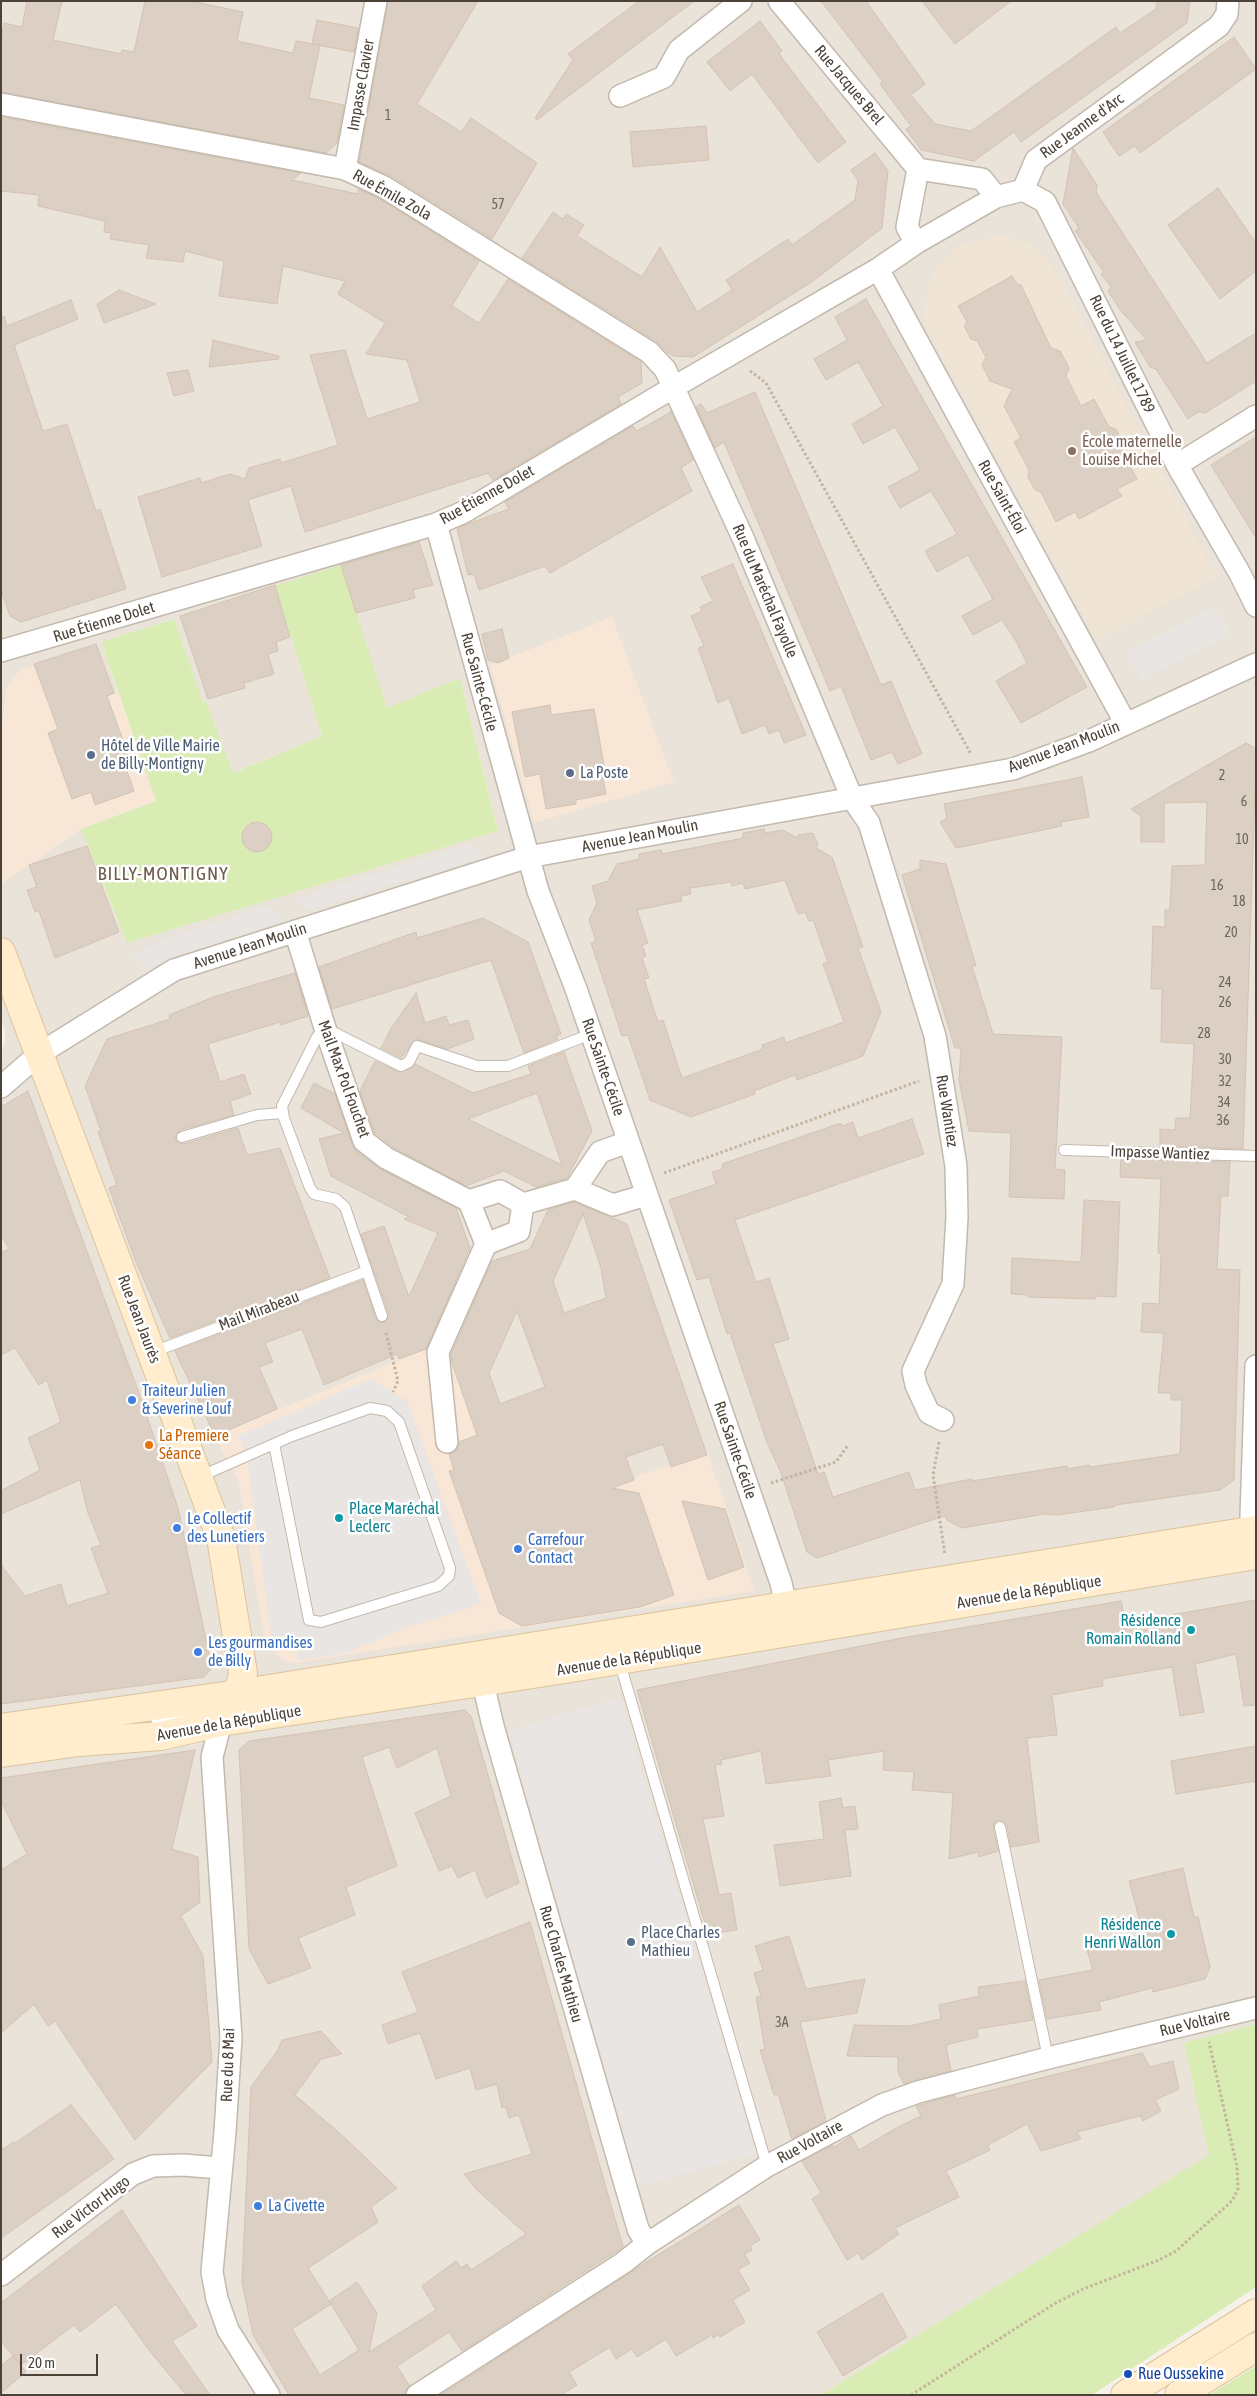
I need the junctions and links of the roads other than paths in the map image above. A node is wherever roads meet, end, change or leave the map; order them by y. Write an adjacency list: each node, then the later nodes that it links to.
1 (376, 1): 7 (street, Impasse Clavier)
2 (741, 1): 5 (street)
3 (779, 1): 8 (street, Rue Jacques Brel)
4 (1228, 1): 9 (street, Rue Jeanne d'Arc)
5 (620, 96)
6 (1, 104): 7 (street, Rue Émile Zola)
7 (345, 169): 13 (street, Rue Émile Zola)
8 (918, 169): 10 (street); 11 (street)
9 (1022, 190): 10 (street); 15 (street, Rue du 14 Juillet 1789)
10 (996, 197): 11 (street)
11 (916, 243): 12 (street)
12 (878, 269): 13 (street, Rue Étienne Dolet); 20 (street, Rue Saint-Éloi)
13 (674, 387): 16 (street, Rue Étienne Dolet); 21 (street, Rue du Maréchal Fayolle)
14 (1256, 416): 15 (street)
15 (1178, 465): 17 (street, Rue du 14 Juillet 1789)
16 (436, 524): 18 (street, Rue Étienne Dolet); 22 (street, Rue Sainte-Cécile)
17 (1256, 606)
18 (1, 651)
19 (1256, 664): 20 (street, Avenue Jean Moulin)
20 (1126, 724): 21 (street, Avenue Jean Moulin)
21 (852, 798): 22 (street, Avenue Jean Moulin); 43 (street, Rue Wantiez)
22 (528, 857): 23 (street, Avenue Jean Moulin); 26 (street, Rue Sainte-Cécile)
23 (296, 931): 25 (street, Mail Max Pol Fouchet); 27 (street, Avenue Jean Moulin)
24 (4, 968): 27 (main road, Rue Jean Jaurès)
25 (325, 1028): 26 (lane); 29 (lane); 36 (street, Mail Max Pol Fouchet)
26 (591, 1034): 31 (street, Rue Sainte-Cécile)
27 (39, 1054): 28 (street, Avenue Jean Moulin); 41 (main road, Rue Jean Jaurès)
28 (1, 1087)
29 (283, 1113): 30 (lane); 39 (lane)
30 (182, 1137)
31 (628, 1142): 34 (street); 35 (street, Rue Sainte-Cécile)
32 (1064, 1150): 33 (lane, Impasse Wantiez)
33 (1256, 1156)
34 (575, 1189): 35 (street); 37 (street)
35 (644, 1189): 49 (street, Rue Sainte-Cécile)
36 (469, 1201): 37 (street); 38 (street)
37 (524, 1204): 38 (street)
38 (486, 1244): 44 (street)
39 (367, 1271): 40 (lane); 41 (lane, Mail Mirabeau)
40 (382, 1316)
41 (152, 1353): 46 (main road, Rue Jean Jaurès)
42 (1256, 1366): 47 (street)
43 (943, 1420)
44 (447, 1442)
45 (274, 1444): 45 (lane); 46 (lane)
46 (198, 1477): 53 (main road, Rue Jean Jaurès)
47 (1253, 1540): 49 (main road, Avenue de la République); 49 (main road, Avenue de la République)
48 (841, 1608): 49 (lane)
49 (797, 1613): 50 (main road, Avenue de la République); 51 (main road, Avenue de la République)
50 (477, 1655): 52 (street, Rue Charles Mathieu); 53 (main road, Avenue de la République)
51 (619, 1660): 52 (main road, Avenue de la République); 61 (lane)
52 (481, 1683): 55 (main road, Avenue de la République); 63 (street, Rue Charles Mathieu)
53 (238, 1694): 55 (main road); 56 (main road, Avenue de la République)
54 (146, 1721): 55 (lane)
55 (221, 1722): 57 (main road, Avenue de la République); 62 (street, Rue du 8 Mai)
56 (1, 1728)
57 (1, 1752)
58 (1000, 1827): 60 (lane)
59 (1256, 2008): 60 (street, Rue Voltaire)
60 (1048, 2058): 61 (street, Rue Voltaire)
61 (767, 2166): 63 (street, Rue Voltaire)
62 (220, 2168): 64 (street, Rue Victor Hugo); 68 (street, Rue du 8 Mai)
63 (647, 2244): 69 (street, Rue Voltaire)
64 (1, 2275)
65 (1256, 2313): 70 (main road)
66 (1256, 2347): 67 (main road)
67 (1186, 2392)
68 (269, 2395)
69 (417, 2395)
70 (1125, 2395)

